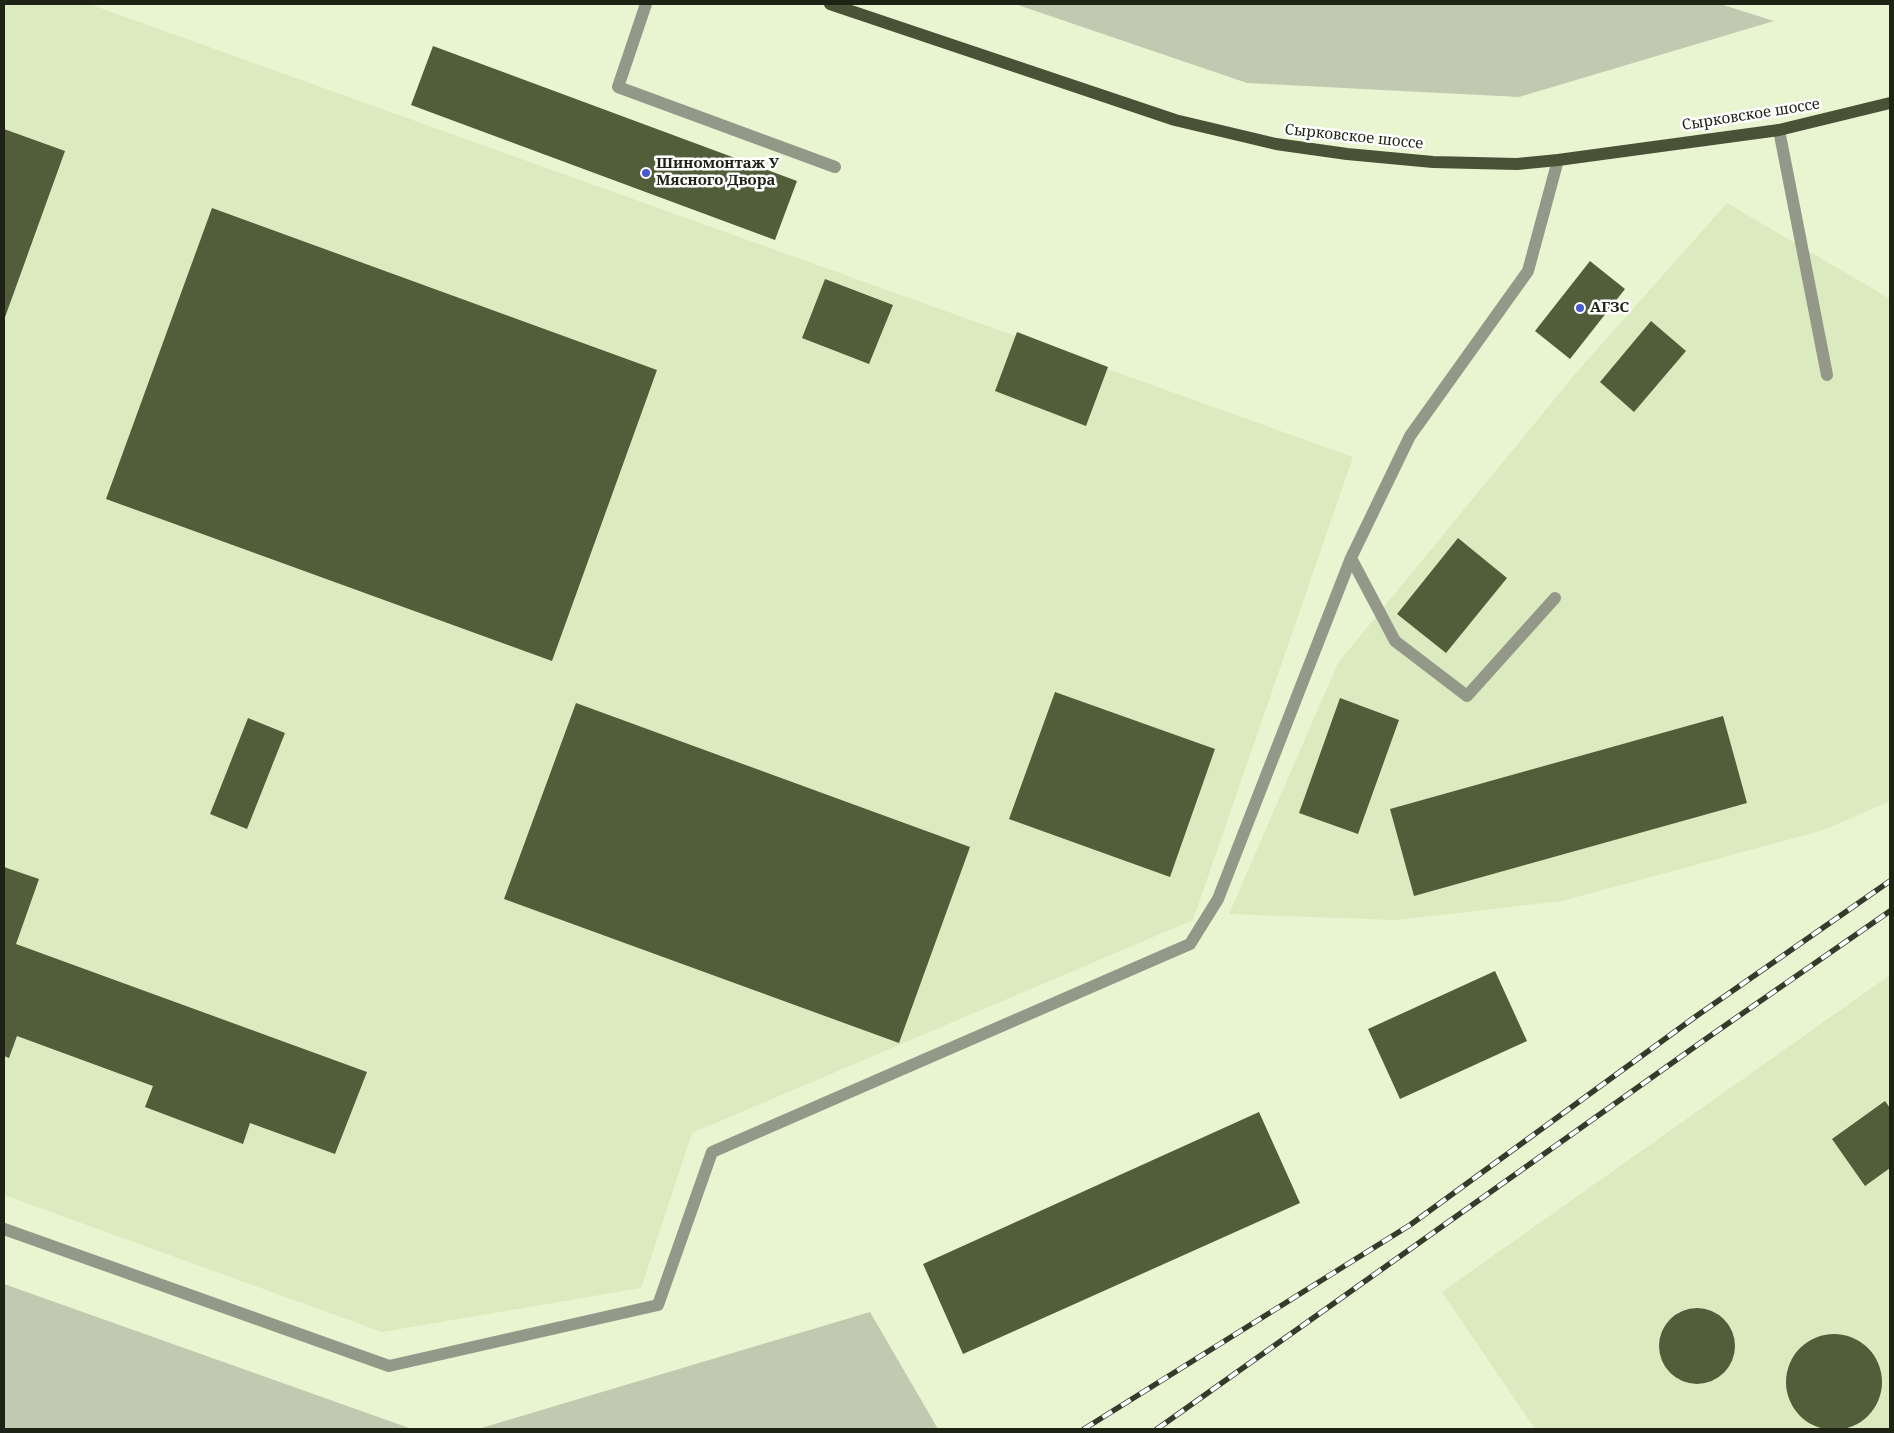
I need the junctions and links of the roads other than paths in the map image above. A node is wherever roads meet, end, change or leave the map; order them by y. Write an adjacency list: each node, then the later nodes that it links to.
1 (646, 4): 6 (lane)
2 (830, 4): 5 (main road, Сырковское шоссе)
3 (1890, 104): 4 (main road, Сырковское шоссе)
4 (1779, 130): 5 (main road, Сырковское шоссе); 7 (lane)
5 (1558, 160): 8 (lane)
6 (835, 167)
7 (1827, 374)
8 (1351, 558): 9 (lane); 10 (lane)
9 (1555, 598)
10 (4, 1229)

